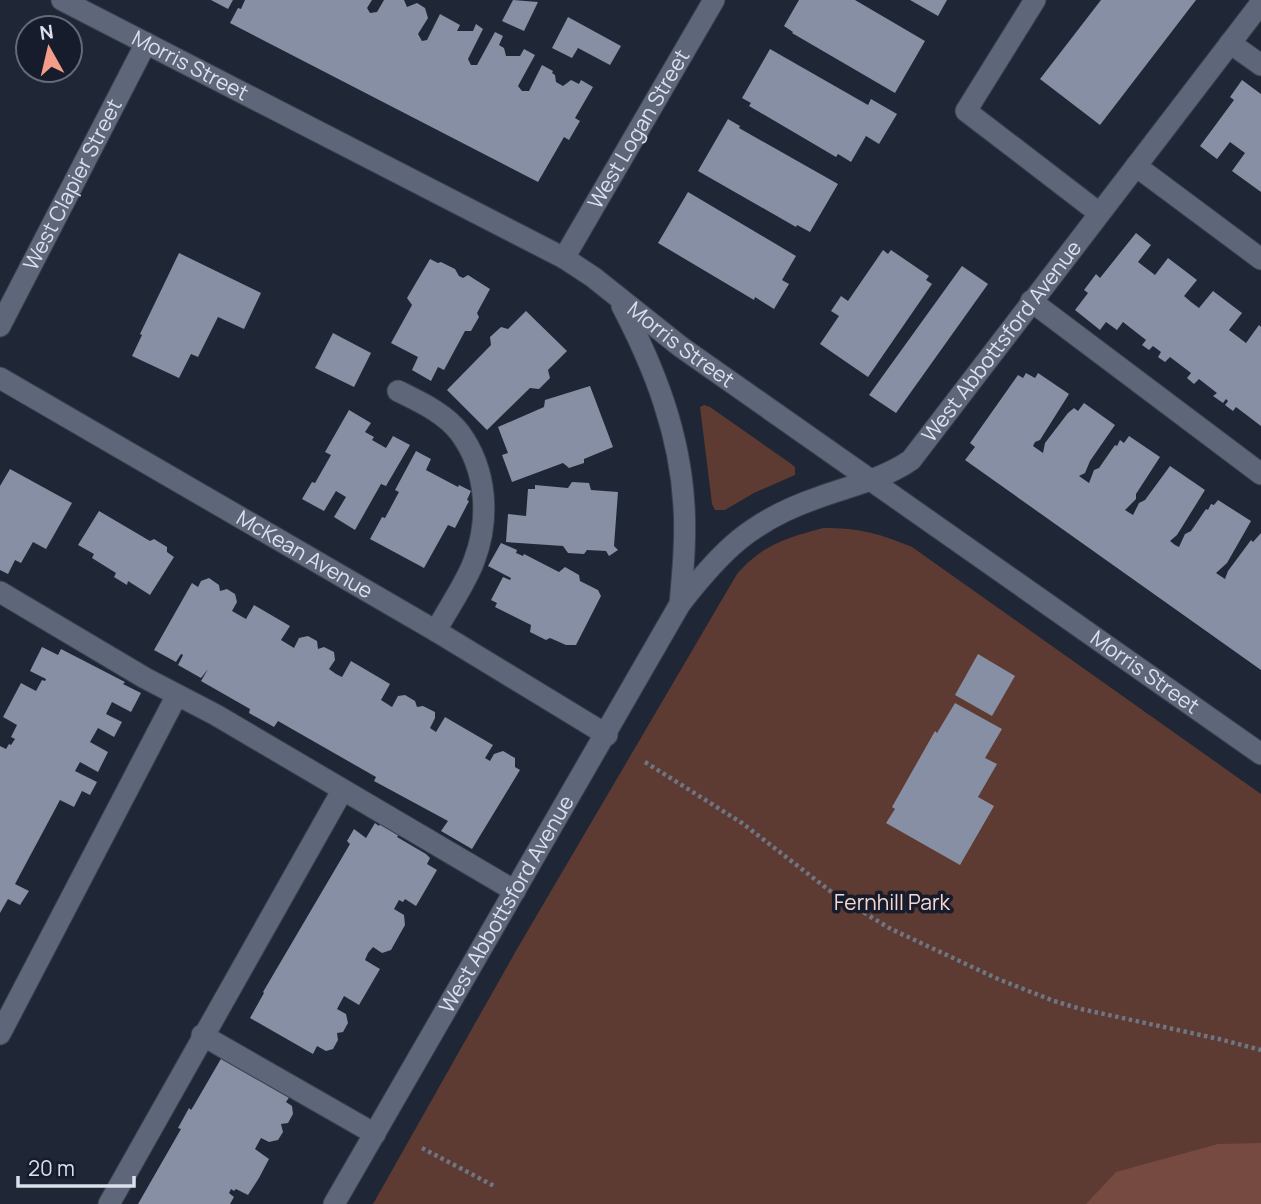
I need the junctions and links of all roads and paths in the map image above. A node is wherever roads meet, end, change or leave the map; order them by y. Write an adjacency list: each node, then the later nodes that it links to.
1 (62, 0): 5 (street, Morris Street)
2 (714, 0): 10 (street, West Logan Street)
3 (1035, 0): 9 (street)
4 (1261, 3): 6 (street, West Abbottsford Avenue)
5 (146, 43): 10 (street, Morris Street); 14 (street, West Clapier Street)
6 (1230, 43): 7 (street); 8 (street, West Abbottsford Avenue)
7 (1261, 65)
8 (1136, 166): 9 (street, West Abbottsford Avenue); 11 (street)
9 (1099, 213): 13 (street, West Abbottsford Avenue)
10 (564, 258): 12 (street, Morris Street)
11 (1261, 259)
12 (618, 298): 18 (street, Morris Street); 20 (street, West Abbottsford Avenue)
13 (1031, 301): 17 (street); 18 (street, West Abbottsford Avenue)
14 (0, 326)
15 (0, 378): 21 (street, McKean Avenue)
16 (398, 391): 21 (street)
17 (1261, 474)
18 (870, 481): 20 (street, West Abbottsford Avenue); 24 (street, Morris Street)
19 (0, 592): 22 (street)
20 (680, 604): 23 (street, West Abbottsford Avenue)
21 (436, 631): 23 (street, McKean Avenue)
22 (177, 695): 26 (street); 28 (street)
23 (607, 734): 27 (street, West Abbottsford Avenue)
24 (1261, 754)
25 (645, 762): 30 (path)
26 (342, 791): 27 (street); 29 (street)
27 (515, 891): 31 (street, West Abbottsford Avenue)
28 (0, 1034)
29 (202, 1035): 31 (street); 34 (street)
30 (1261, 1050)
31 (375, 1134): 35 (street, West Abbottsford Avenue)
32 (422, 1148): 33 (path)
33 (496, 1187)
34 (108, 1204)
35 (334, 1204)

